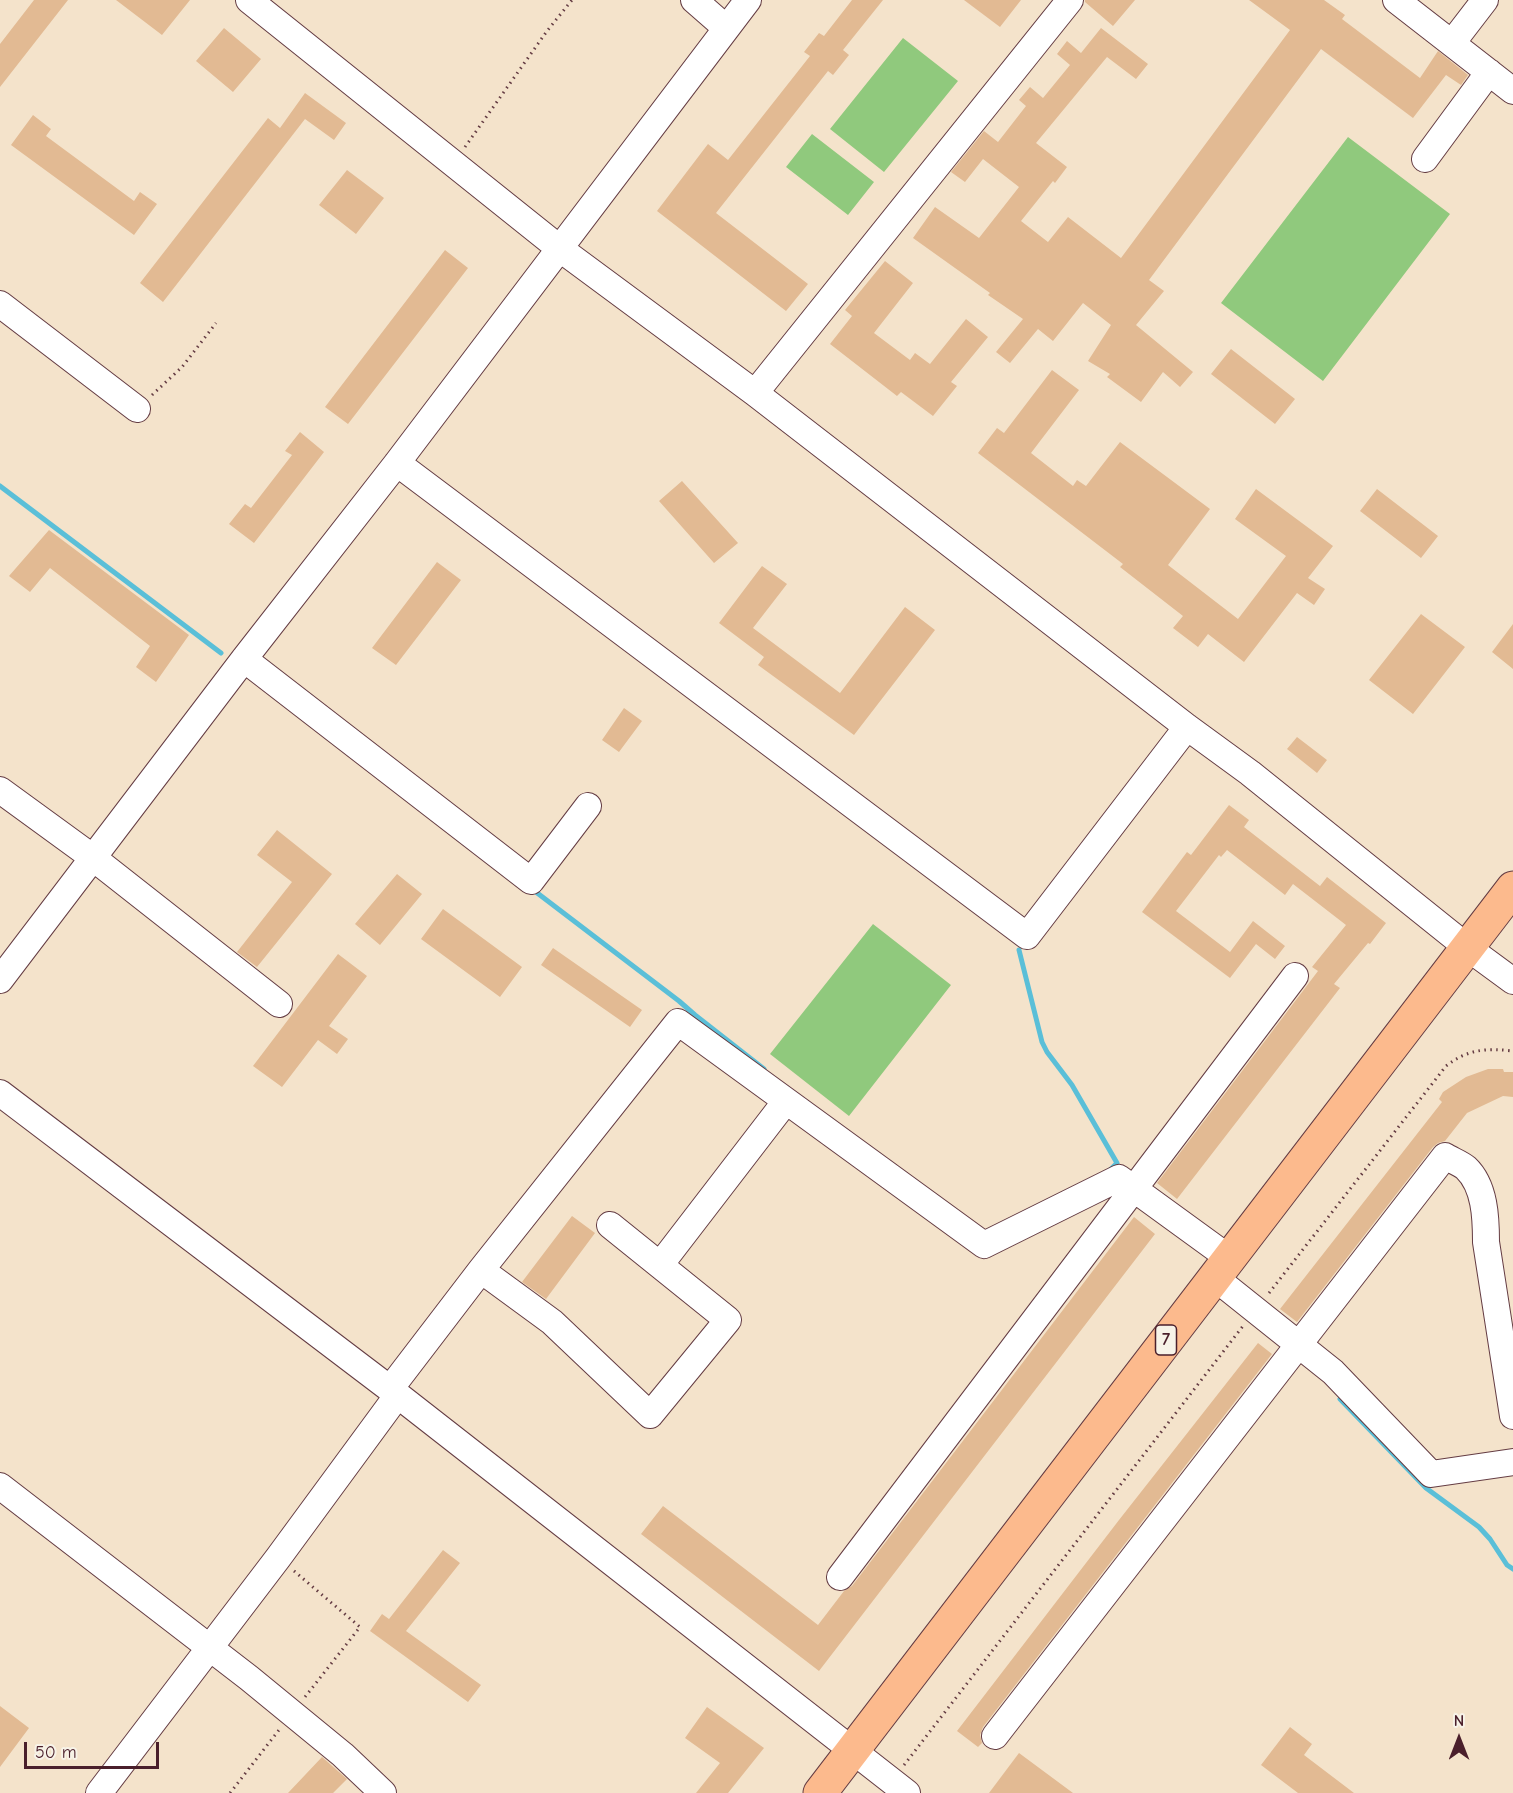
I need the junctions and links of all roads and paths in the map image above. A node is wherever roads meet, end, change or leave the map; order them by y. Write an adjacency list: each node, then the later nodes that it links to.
1 (249, 0): 13 (street)
2 (572, 0): 13 (path)
3 (694, 0): 8 (street)
4 (748, 0): 8 (street)
5 (1070, 0): 17 (street)
6 (1396, 0): 9 (street)
7 (1485, 0): 9 (street)
8 (726, 28): 14 (street)
9 (1452, 43): 10 (street)
10 (1489, 72): 11 (street); 12 (street)
11 (1513, 91)
12 (1425, 159)
13 (454, 163): 14 (street)
14 (559, 248): 17 (street); 19 (street)
15 (0, 304): 18 (street)
16 (216, 323): 18 (path)
17 (755, 393): 21 (street)
18 (137, 409)
19 (397, 463): 20 (street); 21 (street)
20 (244, 659): 23 (street); 24 (street)
21 (1187, 728): 26 (street)
22 (0, 790): 24 (street)
23 (588, 806)
24 (92, 857): 28 (street); 30 (street)
25 (1513, 888): 26 (highway, 7)
26 (1468, 948): 29 (street); 37 (highway, 7)
27 (1295, 976): 34 (street)
28 (0, 980)
29 (1513, 981)
30 (279, 1004)
31 (1513, 1051): 39 (path)
32 (0, 1093): 41 (street)
33 (786, 1101): 34 (street); 36 (street); 38 (street)
34 (1133, 1188): 37 (street); 46 (street)
35 (610, 1225): 36 (street)
36 (660, 1265): 38 (street)
37 (1221, 1267): 39 (street); 50 (highway, 7)
38 (481, 1270): 41 (street)
39 (1256, 1309): 40 (street); 51 (path)
40 (1298, 1343): 42 (street); 43 (street); 49 (street)
41 (393, 1392): 45 (street); 50 (street)
42 (1513, 1416)
43 (1513, 1462)
44 (0, 1486): 48 (street)
45 (278, 1558): 47 (path); 48 (street)
46 (840, 1577)
47 (360, 1627)
48 (209, 1648): 52 (street); 53 (street)
49 (994, 1736)
50 (852, 1751): 51 (street); 54 (highway, 7)
51 (900, 1787)
52 (99, 1793)
53 (383, 1793)
54 (820, 1793)

